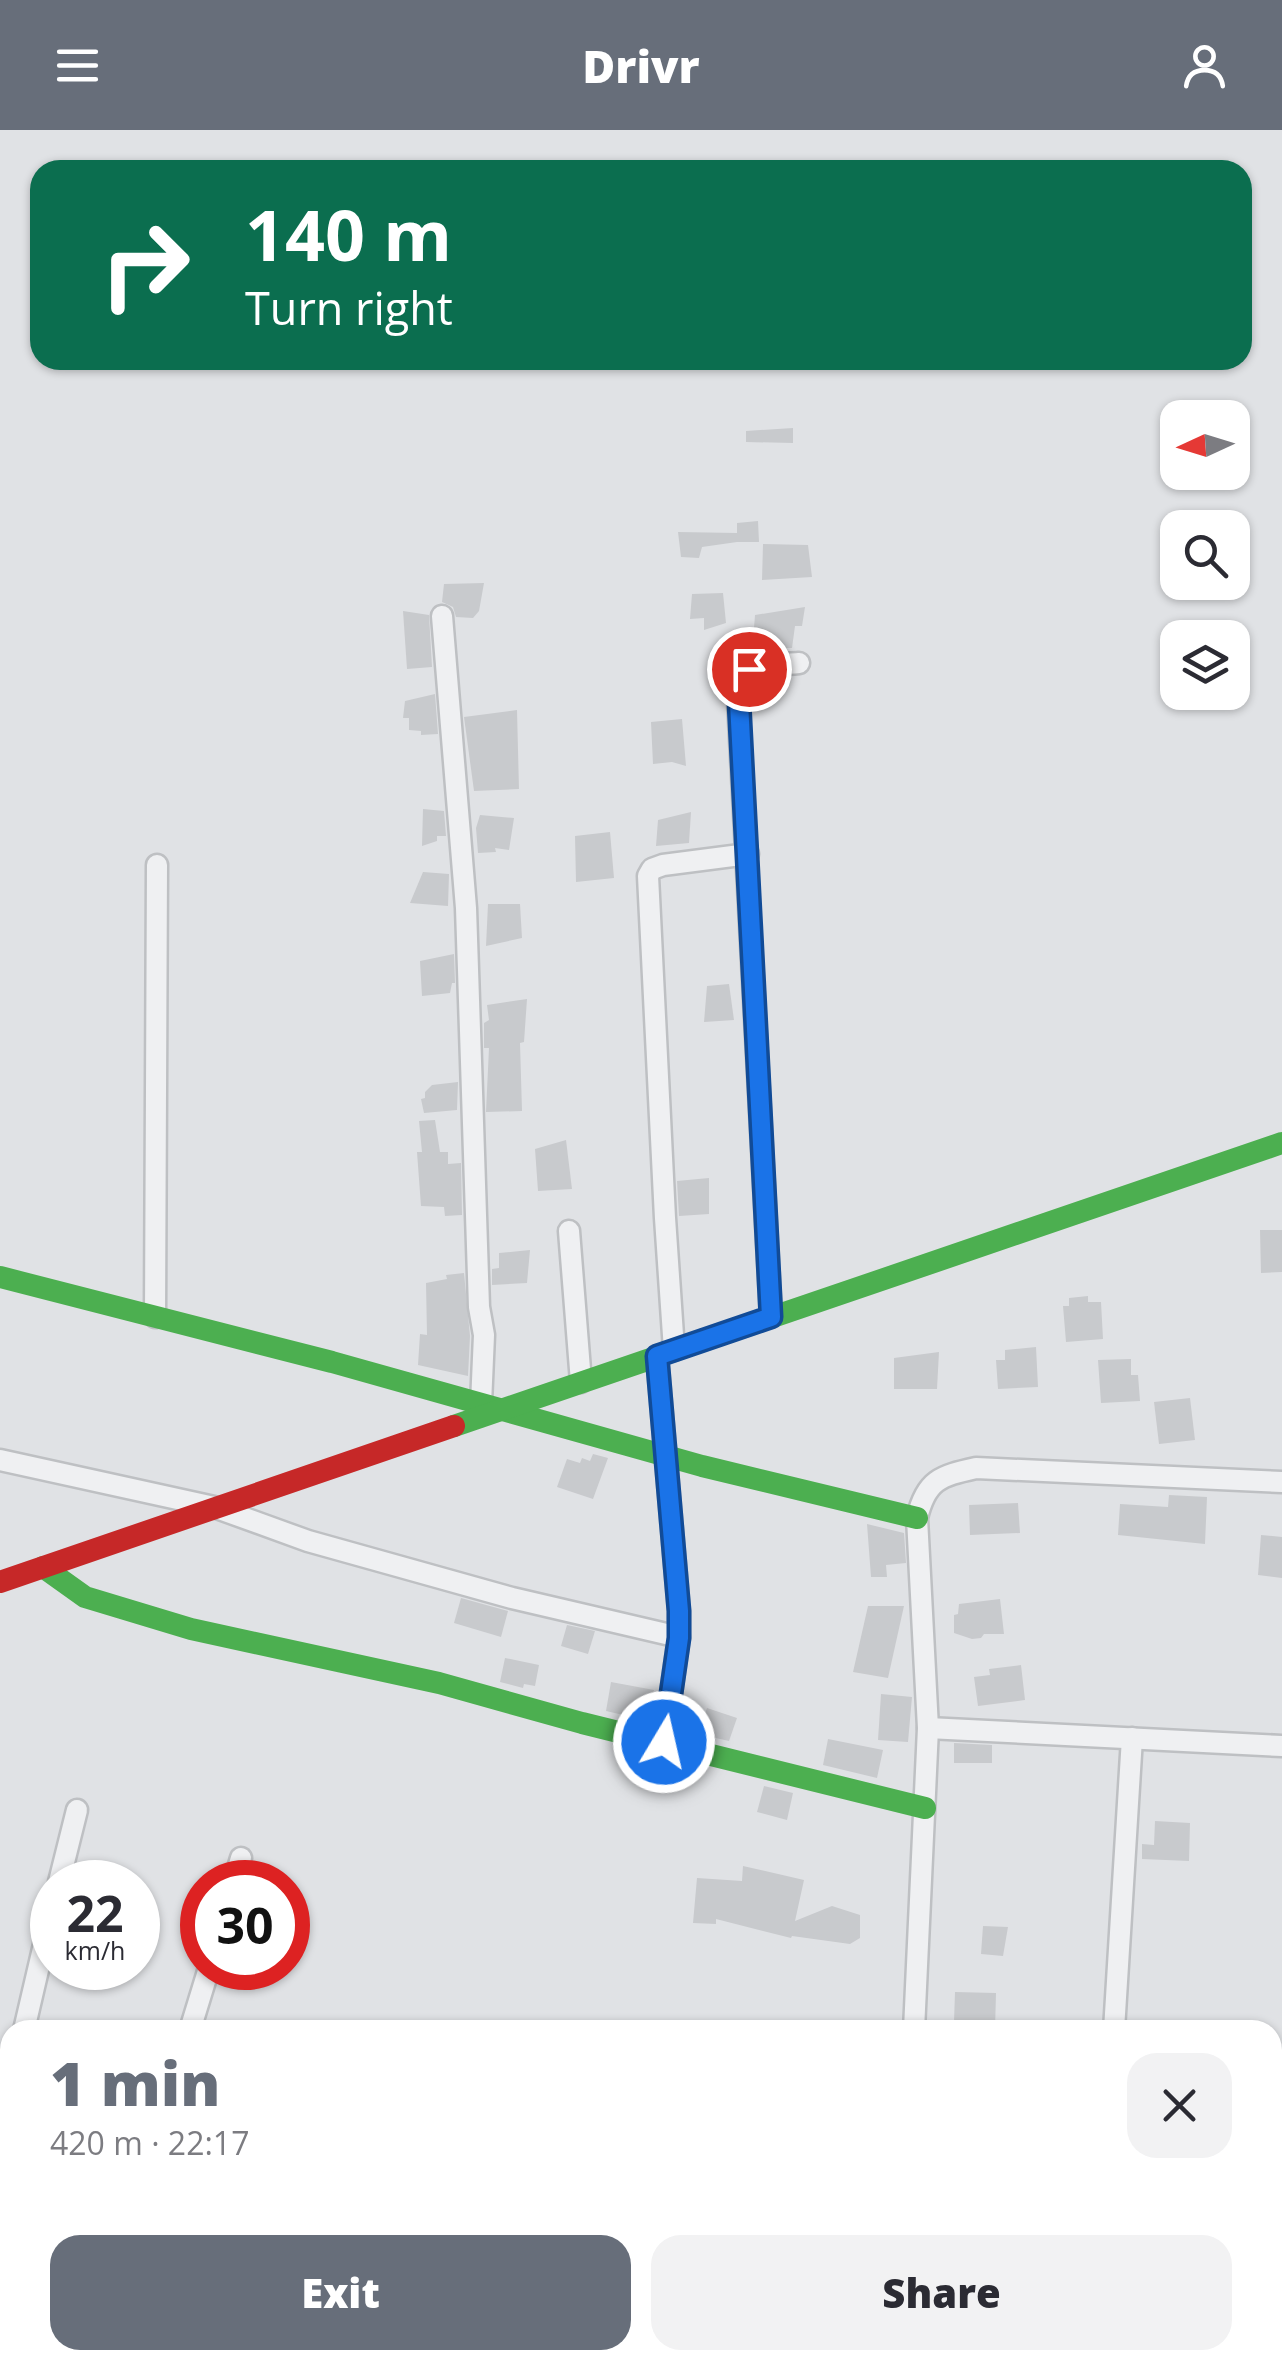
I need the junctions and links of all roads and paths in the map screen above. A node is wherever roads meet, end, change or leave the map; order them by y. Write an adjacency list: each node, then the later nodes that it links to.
1 (442, 616): 12 (street)
2 (799, 663): 3 (street)
3 (748, 854): 9 (street); 10 (street)
4 (157, 865): 8 (street)
5 (1282, 1143): 9 (street)
6 (569, 1231): 11 (street)
7 (0, 1277): 8 (street)
8 (155, 1317): 12 (street)
9 (771, 1317): 10 (street)
10 (666, 1353): 11 (street); 13 (street)
11 (581, 1382): 12 (street)
12 (491, 1407): 13 (street); 16 (street)
13 (667, 1456): 17 (street); 20 (street)
14 (0, 1460): 16 (street)
15 (1282, 1482): 17 (street)
16 (214, 1507): 18 (street); 20 (street)
17 (917, 1518): 21 (street)
18 (43, 1567): 19 (street); 23 (street)
19 (0, 1582)
20 (679, 1638): 23 (street)
21 (928, 1728): 22 (street); 25 (street)
22 (1132, 1738): 24 (street); 33 (street)
23 (664, 1742): 25 (street)
24 (1282, 1746)
25 (925, 1808): 32 (street)
26 (76, 1810): 27 (street)
27 (64, 1860)
28 (33, 1990): 30 (street)
29 (202, 1990): 31 (street)
30 (26, 2020)
31 (193, 2020)
32 (914, 2020)
33 (1115, 2020)

